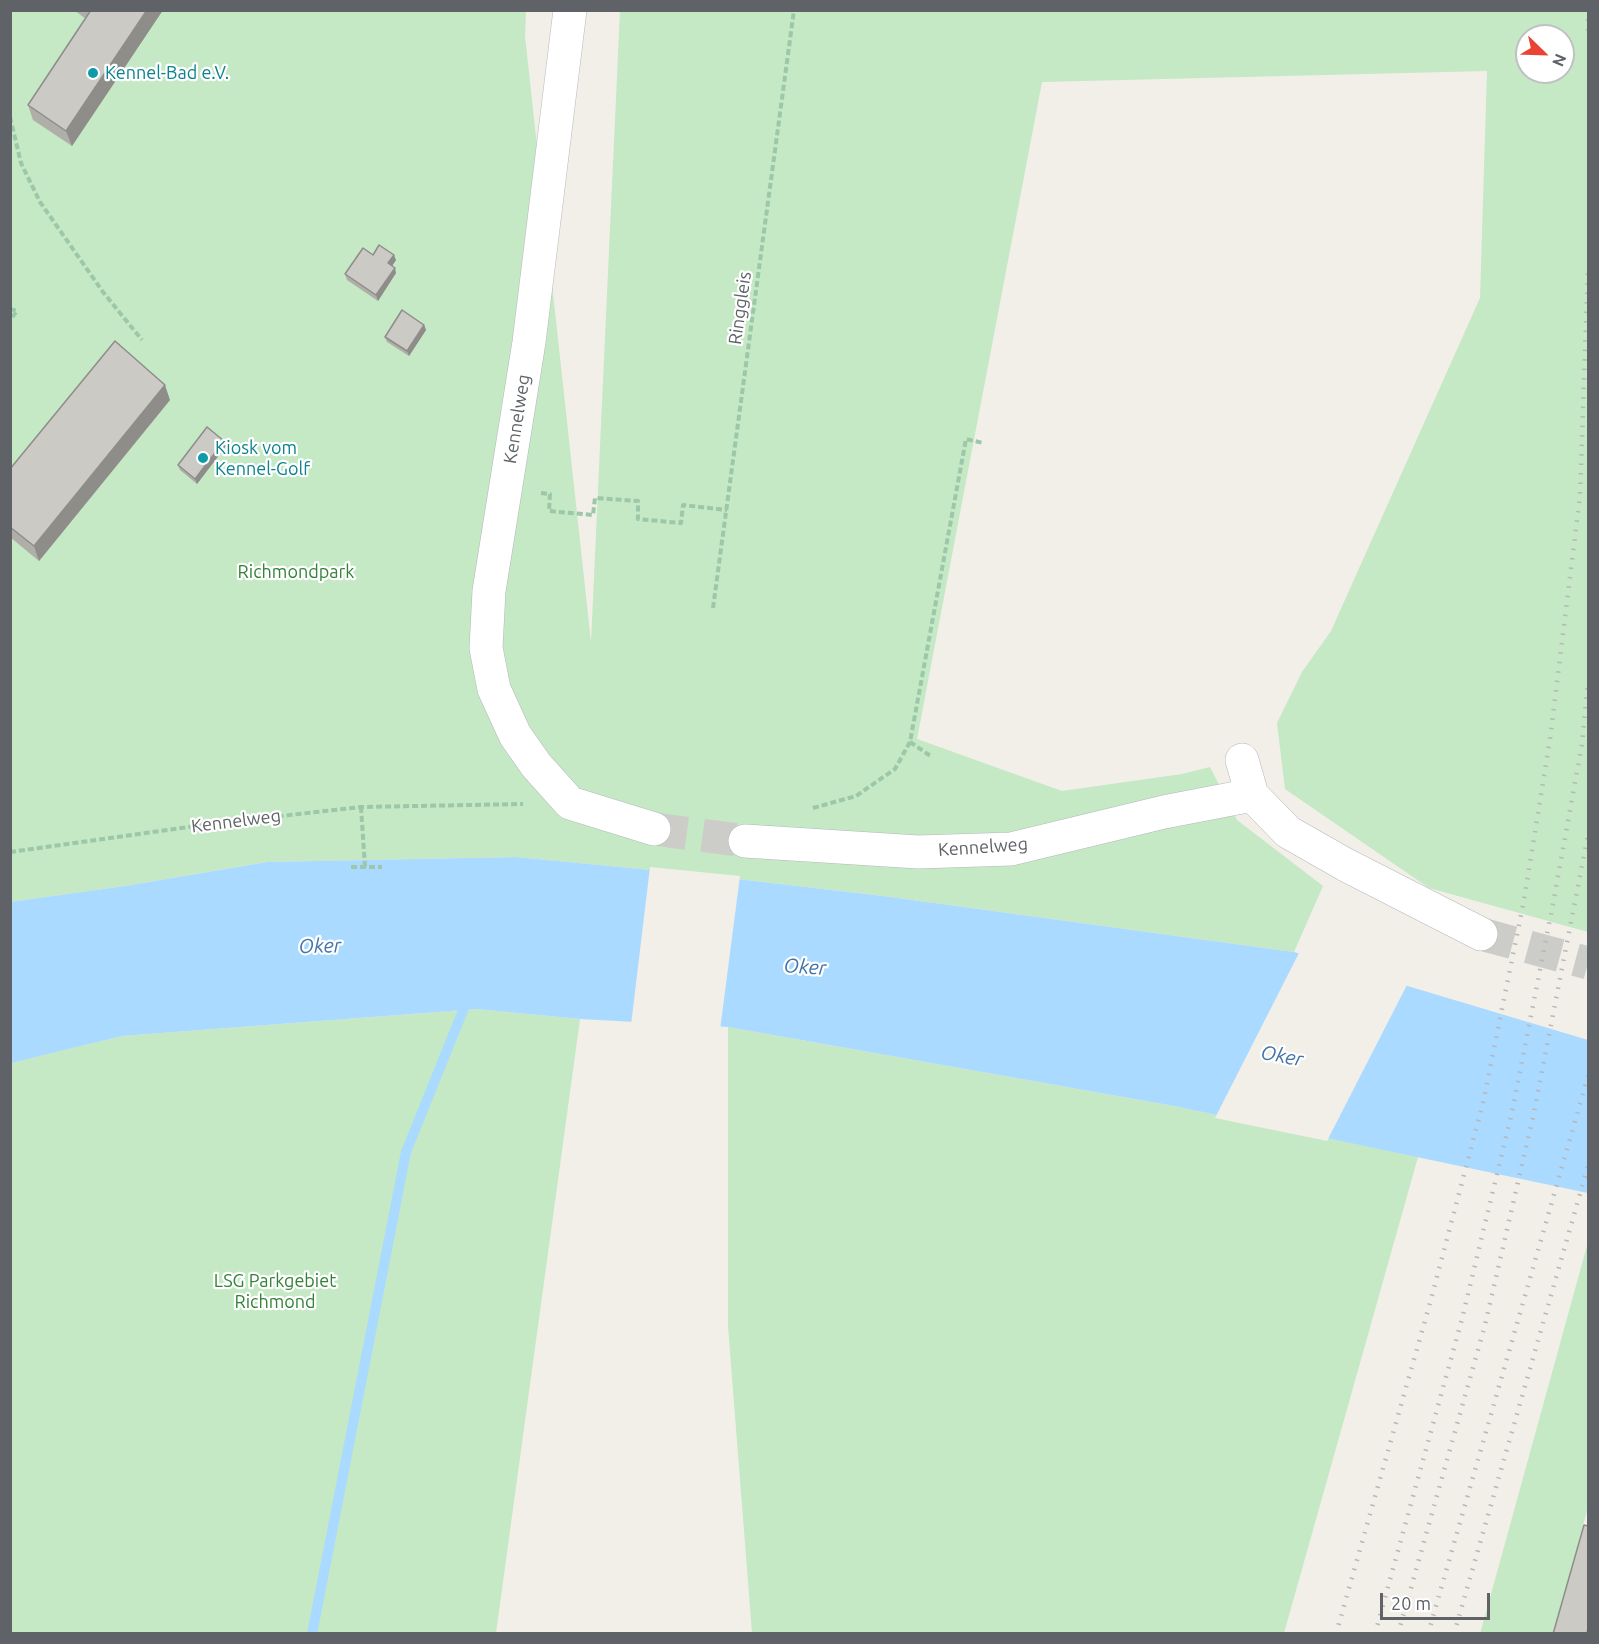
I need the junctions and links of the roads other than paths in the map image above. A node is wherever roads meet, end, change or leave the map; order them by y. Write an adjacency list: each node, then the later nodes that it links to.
1 (570, 10): 4 (street, Kennelweg)
2 (1242, 760): 3 (street)
3 (1252, 795): 5 (street, Kennelweg); 6 (street)
4 (654, 829)
5 (745, 841)
6 (1481, 934)

